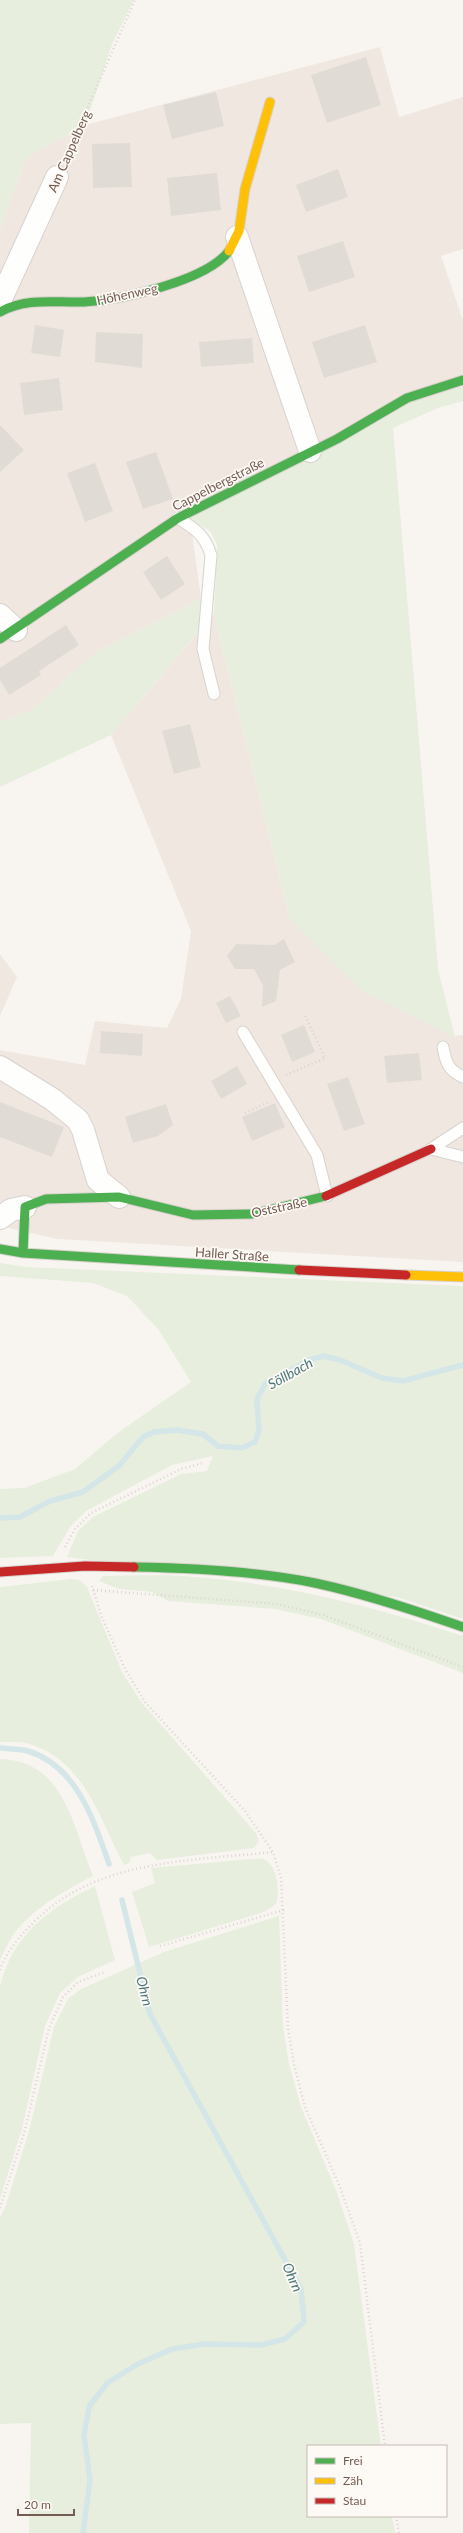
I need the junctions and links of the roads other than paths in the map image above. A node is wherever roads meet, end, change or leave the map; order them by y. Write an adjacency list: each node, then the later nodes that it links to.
1 (270, 102): 3 (street, Höhenweg)
2 (57, 177): 4 (street, Am Cappelberg)
3 (238, 237): 5 (street, Höhenweg); 7 (street, Höhenweg)
4 (0, 301)
5 (0, 312)
6 (463, 380): 7 (street, Cappelbergstraße)
7 (310, 451): 8 (street, Cappelbergstraße)
8 (178, 518): 10 (street, Cappelbergstraße); 11 (lane)
9 (0, 615): 10 (street)
10 (8, 634)
11 (214, 694)
12 (244, 1032): 19 (lane)
13 (443, 1047): 15 (lane)
14 (0, 1067): 20 (street, Oststraße)
15 (463, 1077)
16 (463, 1128): 17 (lane)
17 (431, 1149): 18 (lane); 19 (street, Oststraße)
18 (463, 1157)
19 (327, 1196): 20 (street, Oststraße)
20 (119, 1197): 21 (street, Oststraße)
21 (25, 1207): 22 (street, Oststraße); 24 (street)
22 (0, 1218)
23 (0, 1249): 24 (street, Haller Straße)
24 (23, 1253): 25 (street, Haller Straße)
25 (463, 1277)
26 (0, 1572): 27 (street)
27 (463, 1627)

